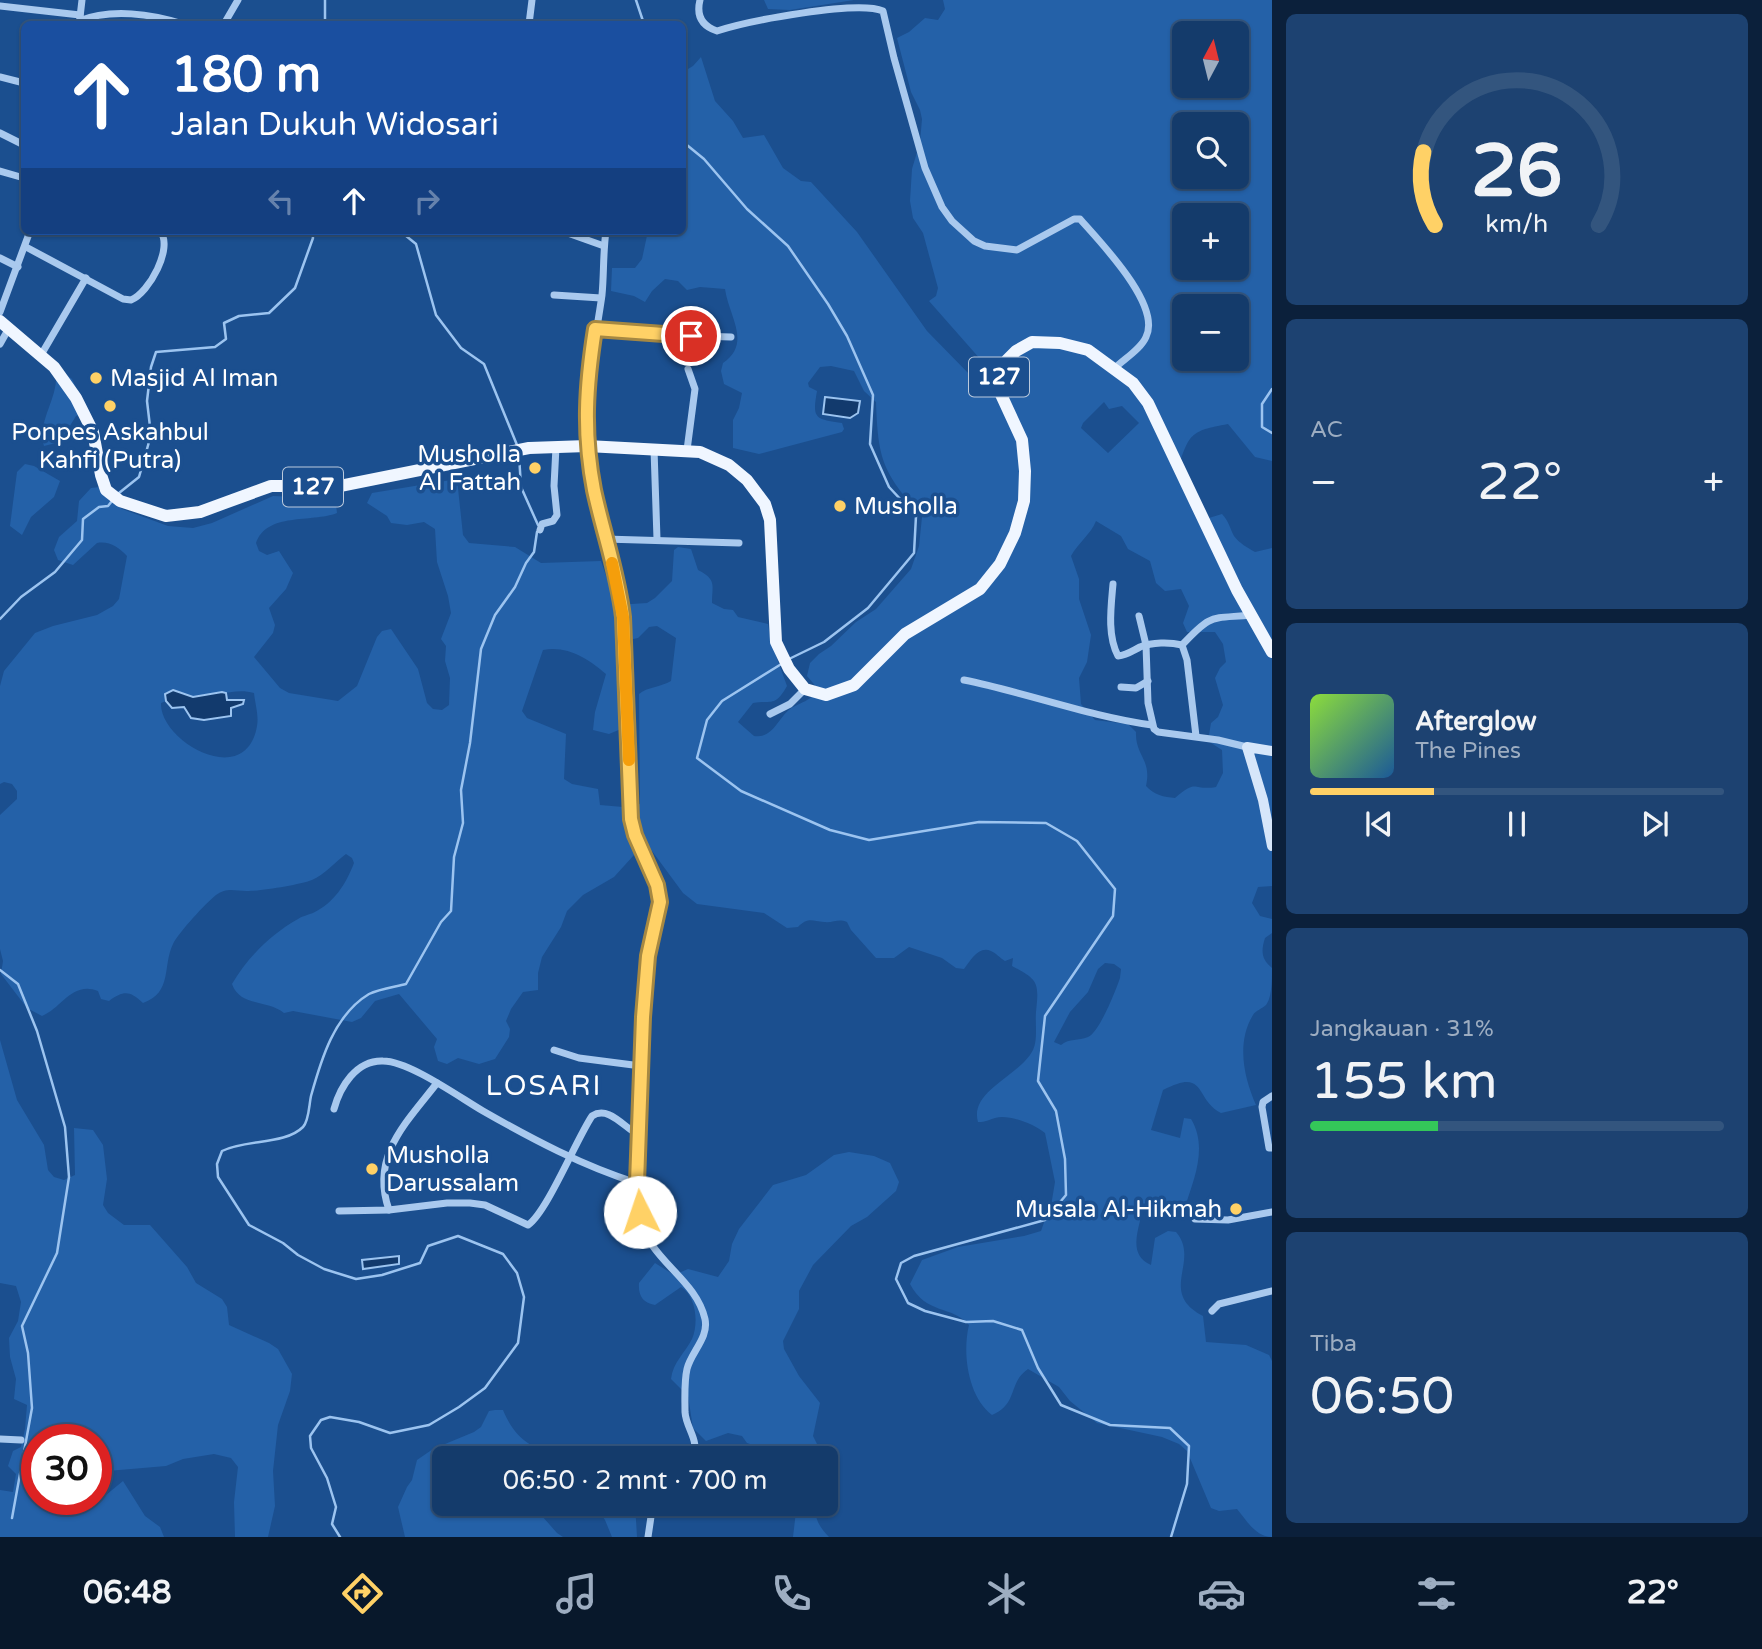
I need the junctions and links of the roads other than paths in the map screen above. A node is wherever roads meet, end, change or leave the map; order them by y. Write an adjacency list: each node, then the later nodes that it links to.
1 (82, 0): 6 (street)
2 (238, 0): 8 (street)
3 (532, 0): 9 (street)
4 (700, 0): 33 (street)
5 (0, 6): 6 (street)
6 (79, 20): 7 (street)
7 (160, 21)
8 (226, 21)
9 (529, 21)
10 (0, 77): 11 (street)
11 (21, 82)
12 (0, 133): 13 (street)
13 (21, 144)
14 (0, 171): 15 (street)
15 (21, 177)
16 (29, 235): 21 (street)
17 (163, 235): 24 (street)
18 (573, 235): 20 (street)
19 (605, 235): 20 (street)
20 (604, 246): 26 (street)
21 (26, 247): 23 (street); 24 (street)
22 (0, 258): 23 (street)
23 (18, 267): 27 (street)
24 (86, 278): 32 (street)
25 (554, 295): 26 (street)
26 (601, 298): 29 (street)
27 (0, 313)
28 (5, 324): 31 (street); 32 (main road, 127)
29 (595, 329): 30 (street); 36 (street)
30 (730, 337)
31 (0, 344)
32 (41, 355): 35 (main road, 127)
33 (1115, 368): 44 (main road, 127); 52 (main road, 127)
34 (688, 369): 38 (street)
35 (556, 446): 36 (main road, 127); 39 (street)
36 (587, 446): 37 (main road, 127); 40 (street)
37 (654, 449): 38 (main road, 127); 41 (street)
38 (687, 450): 52 (main road, 127)
39 (540, 530)
40 (605, 538): 41 (street); 60 (street)
41 (657, 539): 42 (street)
42 (739, 542)
43 (1112, 584): 46 (street)
44 (1251, 615): 47 (street); 48 (main road, 127)
45 (1139, 616): 46 (street)
46 (1146, 645): 47 (street); 50 (street)
47 (1182, 645): 55 (street)
48 (1272, 652)
49 (964, 680): 54 (street)
50 (1147, 681): 51 (street); 54 (street)
51 (1121, 687)
52 (805, 689): 53 (street)
53 (770, 714)
54 (1152, 725): 55 (street)
55 (1196, 736): 56 (street)
56 (1247, 747): 57 (street); 58 (street)
57 (1272, 751)
58 (1272, 846)
59 (554, 1050): 60 (street)
60 (641, 1066): 64 (street)
61 (437, 1083): 63 (street); 66 (street); 69 (street)
62 (1272, 1096): 65 (street)
63 (334, 1109)
64 (639, 1135): 66 (street); 67 (street)
65 (1272, 1148)
66 (569, 1157): 67 (street); 69 (street)
67 (637, 1183): 76 (street)
68 (339, 1210): 69 (street)
69 (389, 1210)
70 (1272, 1212): 71 (street)
71 (1195, 1219)
72 (1272, 1291): 73 (street)
73 (1212, 1311)
74 (0, 1439): 75 (street)
75 (21, 1440)
76 (696, 1446)
77 (651, 1516): 78 (street)
78 (648, 1537)

